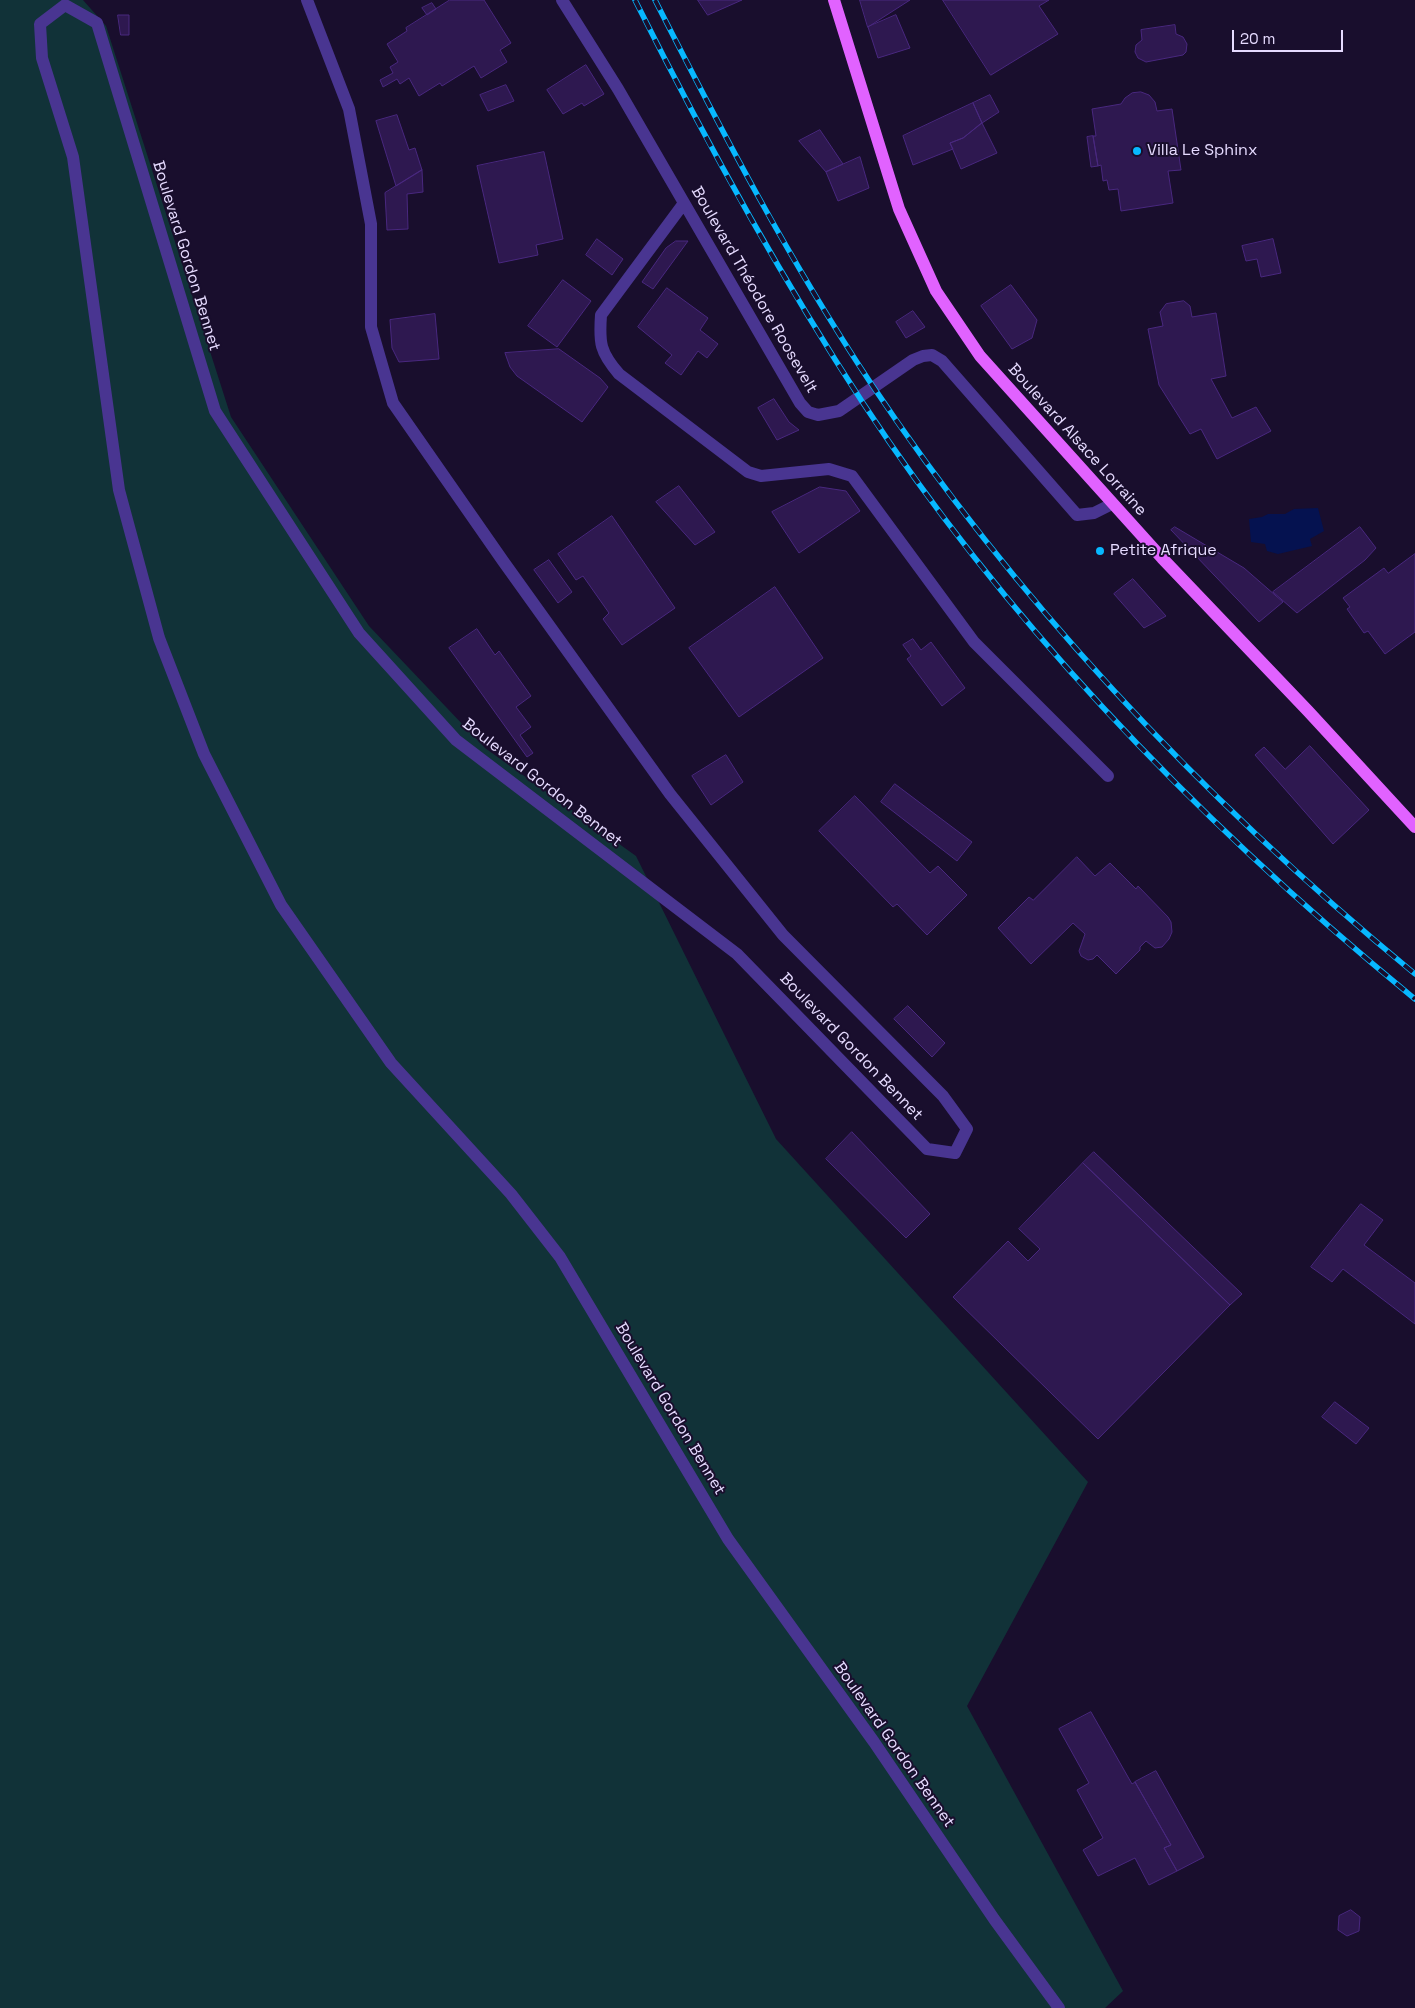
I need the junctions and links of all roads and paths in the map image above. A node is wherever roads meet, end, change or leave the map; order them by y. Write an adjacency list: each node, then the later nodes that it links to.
1 (307, 0): 8 (street, Boulevard Gordon Bennet)
2 (562, 0): 4 (street, Boulevard Théodore Roosevelt)
3 (834, 0): 5 (main road, Boulevard Alsace Lorraine)
4 (684, 203): 5 (street, Boulevard Théodore Roosevelt); 6 (street)
5 (1112, 504): 7 (main road, Boulevard Alsace Lorraine)
6 (1108, 776)
7 (1415, 827)
8 (1059, 2008)

